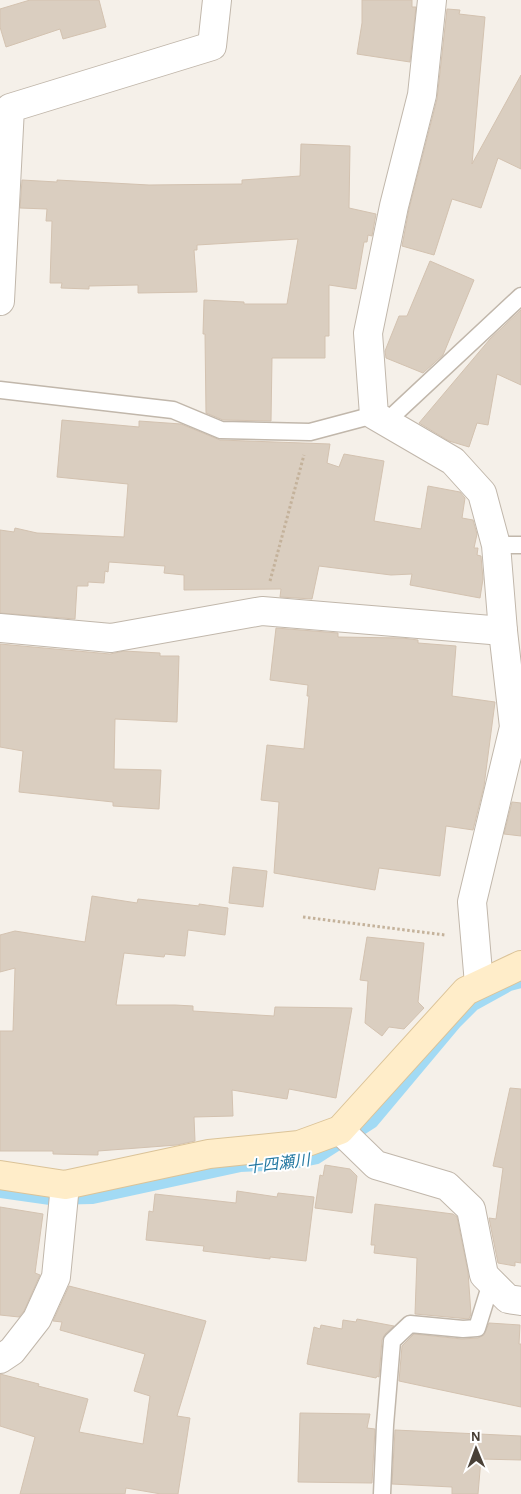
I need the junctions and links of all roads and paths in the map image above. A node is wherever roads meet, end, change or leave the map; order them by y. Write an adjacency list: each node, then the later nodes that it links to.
1 (217, 0): 4 (street)
2 (432, 0): 6 (street)
3 (521, 296): 6 (lane)
4 (0, 300)
5 (0, 390): 7 (lane)
6 (380, 419): 7 (lane); 8 (street)
7 (310, 432): 9 (path)
8 (508, 545): 11 (street)
9 (262, 611): 10 (street); 11 (street)
10 (0, 628)
11 (503, 631): 13 (street)
12 (303, 917): 13 (path)
13 (475, 939): 15 (street)
14 (521, 965): 15 (street)
15 (479, 984): 16 (street)
16 (340, 1130): 18 (street); 19 (street)
17 (0, 1175): 18 (street)
18 (65, 1184): 21 (street)
19 (491, 1282): 20 (street); 22 (lane)
20 (521, 1301)
21 (0, 1358)
22 (382, 1494)

